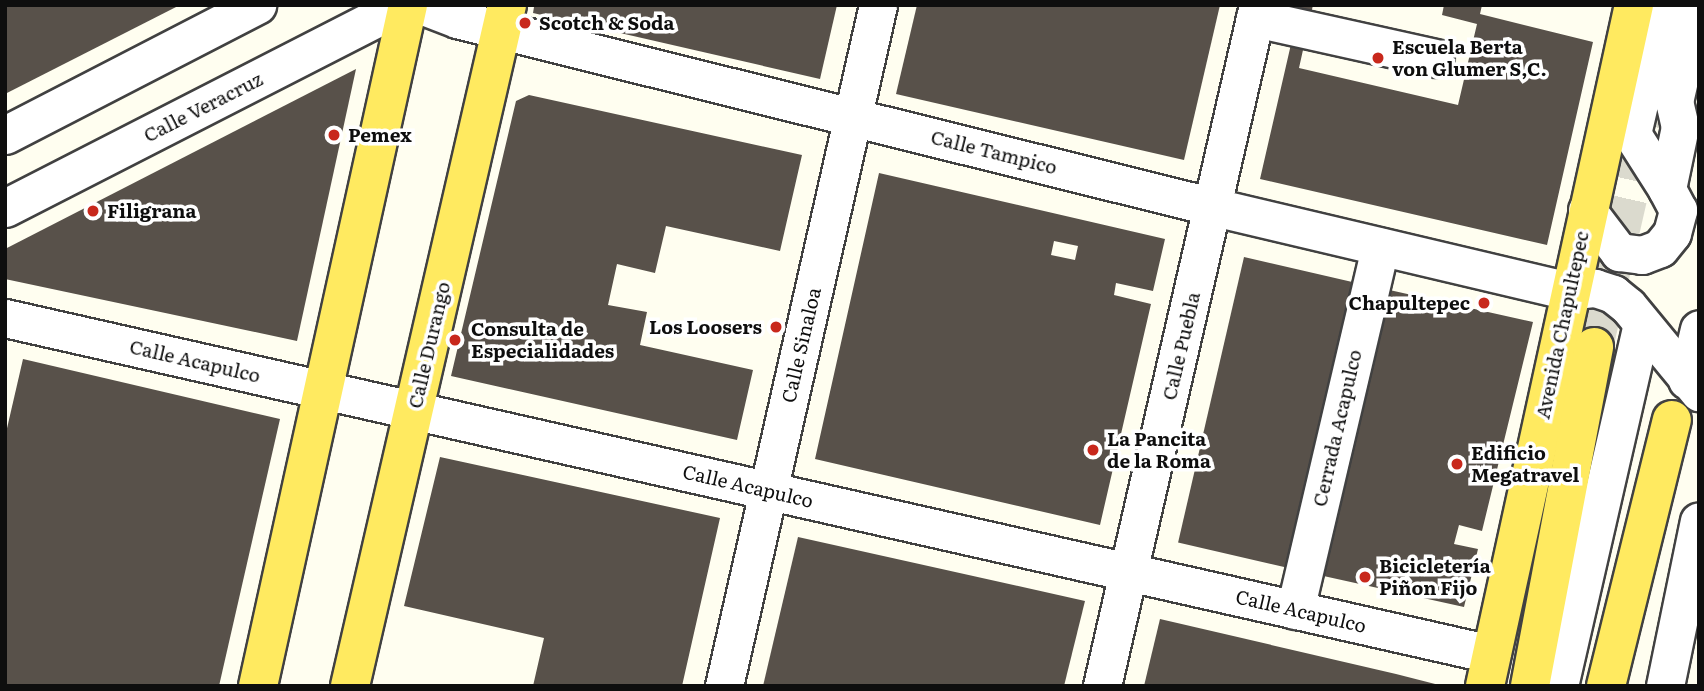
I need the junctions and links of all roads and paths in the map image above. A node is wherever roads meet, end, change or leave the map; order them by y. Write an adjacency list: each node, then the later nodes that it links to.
1 (257, 5): 14 (street)
2 (401, 5): 17 (street, Calle Veracruz)
3 (408, 5): 26 (main road)
4 (421, 5): 10 (street, Calle Tampico)
5 (878, 5): 13 (street, Calle Sinaloa)
6 (1634, 5): 18 (main road, Avenida Chapultepec)
7 (1662, 5): 15 (street)
8 (1696, 5): 12 (street)
9 (1257, 11): 11 (street); 16 (street, Calle Puebla)
10 (505, 18): 13 (street, Calle Tampico); 27 (main road, Calle Durango)
11 (1435, 58)
12 (1689, 113): 15 (street)
13 (852, 117): 16 (street, Calle Tampico); 29 (street, Calle Sinaloa)
14 (5, 135)
15 (1667, 188): 18 (street)
16 (1214, 207): 19 (street, Calle Tampico); 31 (street, Calle Puebla)
17 (5, 208)
18 (1587, 210): 20 (main road, Avenida Chapultepec)
19 (1380, 247): 20 (street, Calle Tampico); 32 (street, Cerrada Acapulco)
20 (1569, 291): 22 (street, Calle Tampico); 33 (main road, Avenida Chapultepec)
21 (5, 318): 26 (street, Calle Acapulco)
22 (1643, 324): 25 (street, Calle Tampico); 39 (street)
23 (1699, 330): 25 (street)
24 (1594, 346): 38 (main road)
25 (1693, 386)
26 (325, 391): 27 (street, Calle Acapulco); 34 (main road)
27 (414, 411): 29 (street, Calle Acapulco); 35 (main road, Calle Durango)
28 (1672, 420): 40 (main road)
29 (768, 491): 31 (street, Calle Acapulco); 36 (street, Calle Sinaloa)
30 (1699, 521): 41 (street)
31 (1129, 572): 32 (street, Calle Acapulco); 37 (street, Calle Puebla)
32 (1295, 610): 33 (street, Calle Acapulco)
33 (1488, 670)
34 (258, 686)
35 (350, 686)
36 (724, 686)
37 (1102, 686)
38 (1530, 686)
39 (1559, 686)
40 (1606, 686)
41 (1665, 686)

